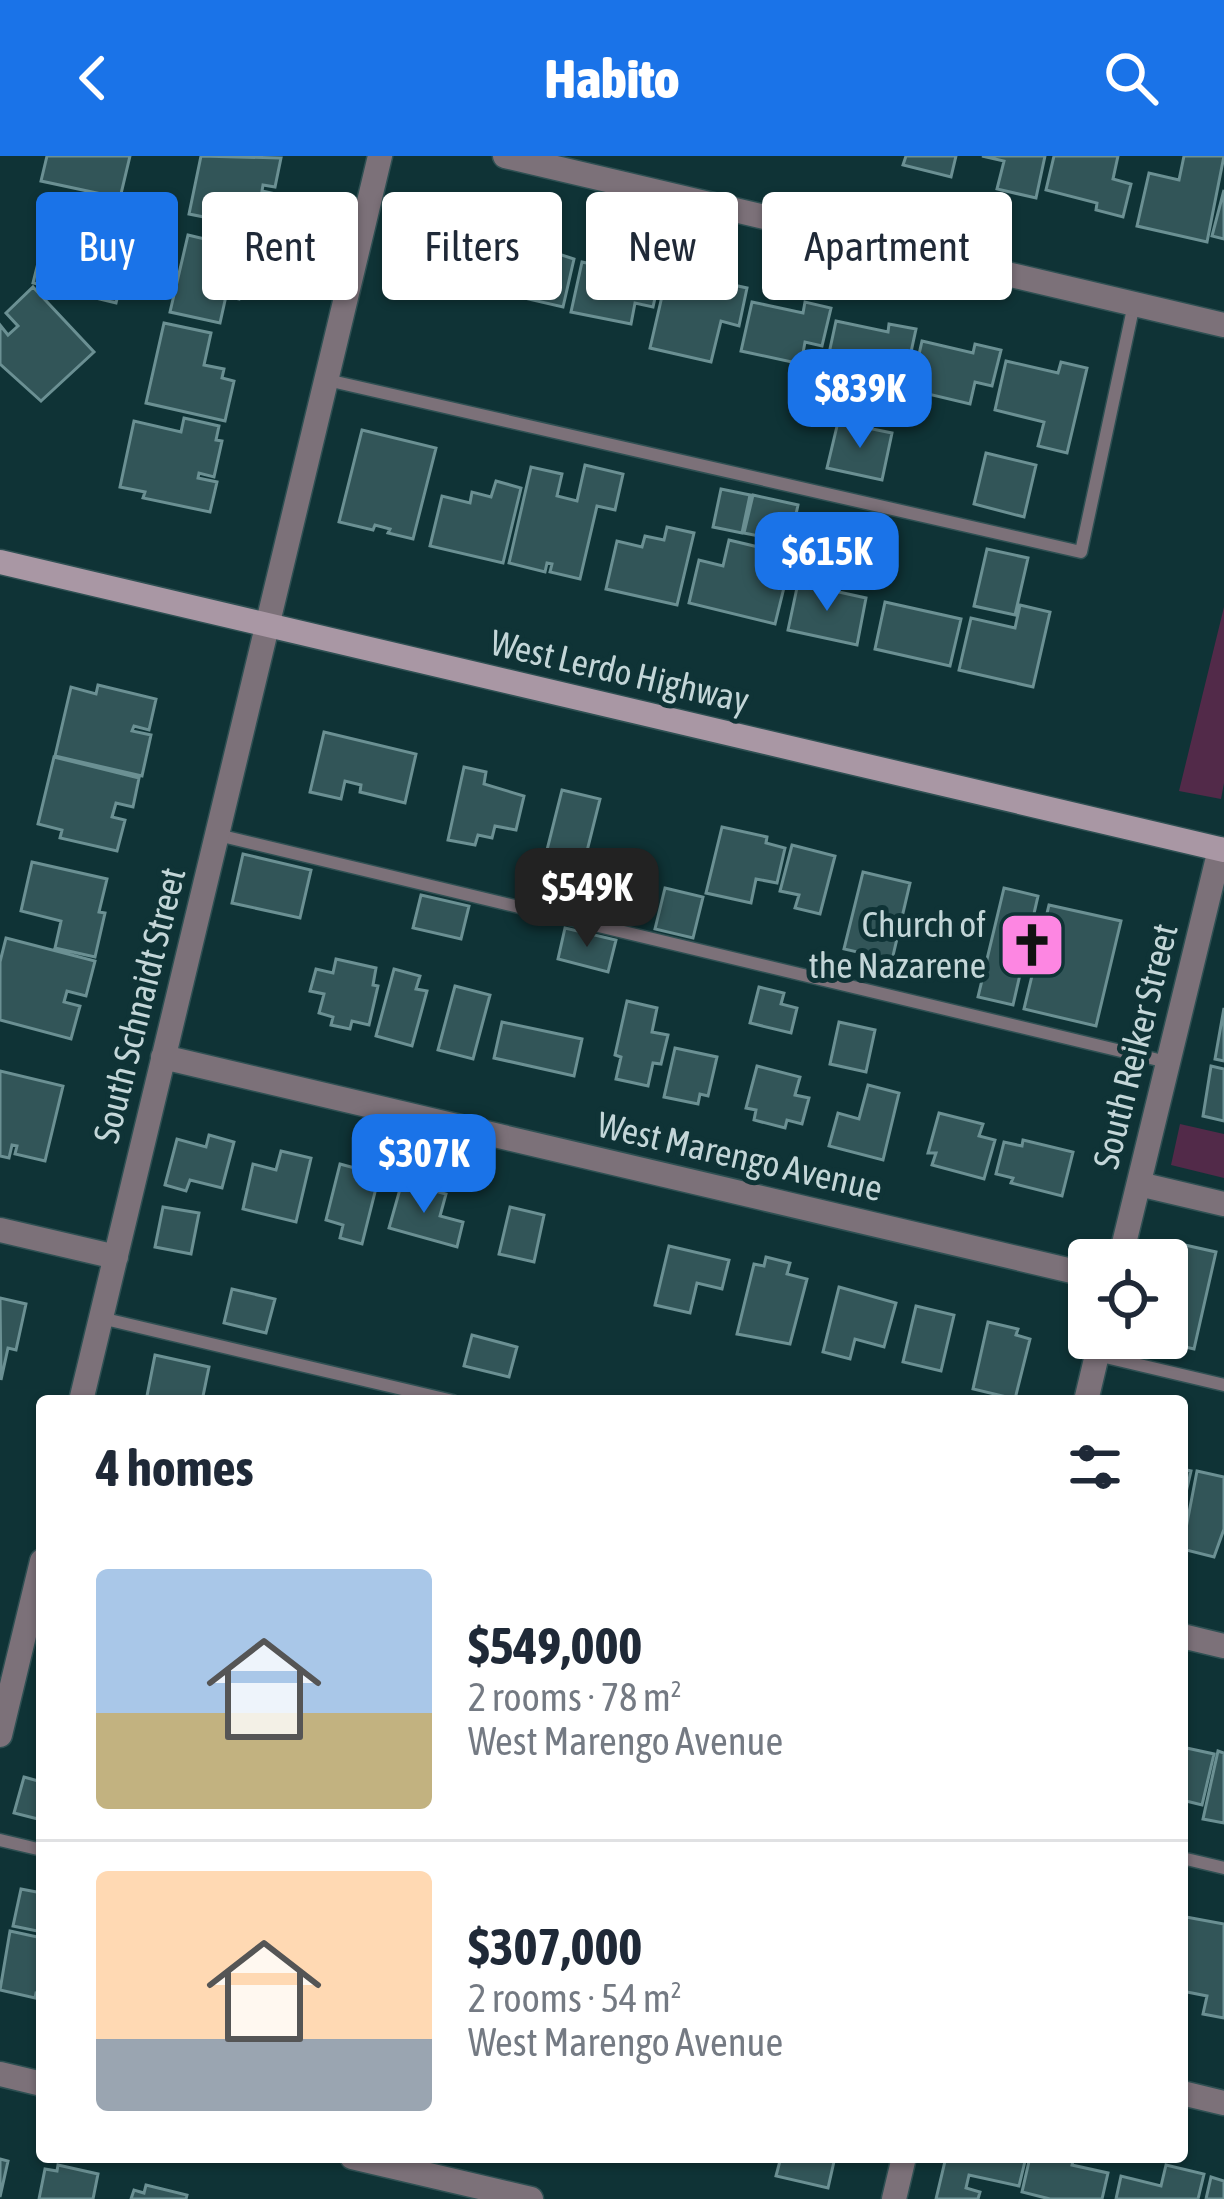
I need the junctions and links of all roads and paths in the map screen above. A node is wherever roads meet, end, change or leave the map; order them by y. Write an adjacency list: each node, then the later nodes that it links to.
1 (380, 156): 5 (street, South Schnaidt Street)
2 (505, 156): 3 (street)
3 (1134, 304): 4 (street); 5 (lane)
4 (1224, 325)
5 (327, 380): 7 (street, South Schnaidt Street)
6 (0, 562): 7 (main road, West Lerdo Highway)
7 (268, 626): 8 (street, South Schnaidt Street); 9 (main road, West Lerdo Highway)
8 (218, 835): 10 (street, South Schnaidt Street); 11 (lane)
9 (1222, 849): 11 (street, South Reiker Street)
10 (164, 1057): 16 (street, South Schnaidt Street); 17 (street, West Marengo Avenue)
11 (1168, 1062): 12 (street, South Reiker Street)
12 (1139, 1184): 13 (street); 15 (street, South Reiker Street)
13 (1224, 1204)
14 (0, 1229): 16 (street)
15 (1125, 1239)
16 (116, 1256): 18 (street, South Schnaidt Street)
17 (1068, 1270)
18 (100, 1318): 22 (street, South Schnaidt Street); 23 (lane)
19 (1096, 1359): 24 (street)
20 (1141, 1359): 21 (lane)
21 (1224, 1385)
22 (81, 1395)
23 (427, 1395)
24 (1087, 1395)
25 (36, 1591): 28 (street)
26 (1188, 1637): 27 (street)
27 (1224, 1646)
28 (0, 1735)
29 (0, 1840): 30 (lane)
30 (36, 1849)
31 (1188, 1859): 32 (lane)
32 (1224, 1868)
33 (0, 2074): 34 (street)
34 (36, 2083)
35 (1188, 2094): 36 (street)
36 (1224, 2103)
37 (378, 2163): 39 (street)
38 (902, 2163): 40 (street)
39 (531, 2199)
40 (893, 2199)

